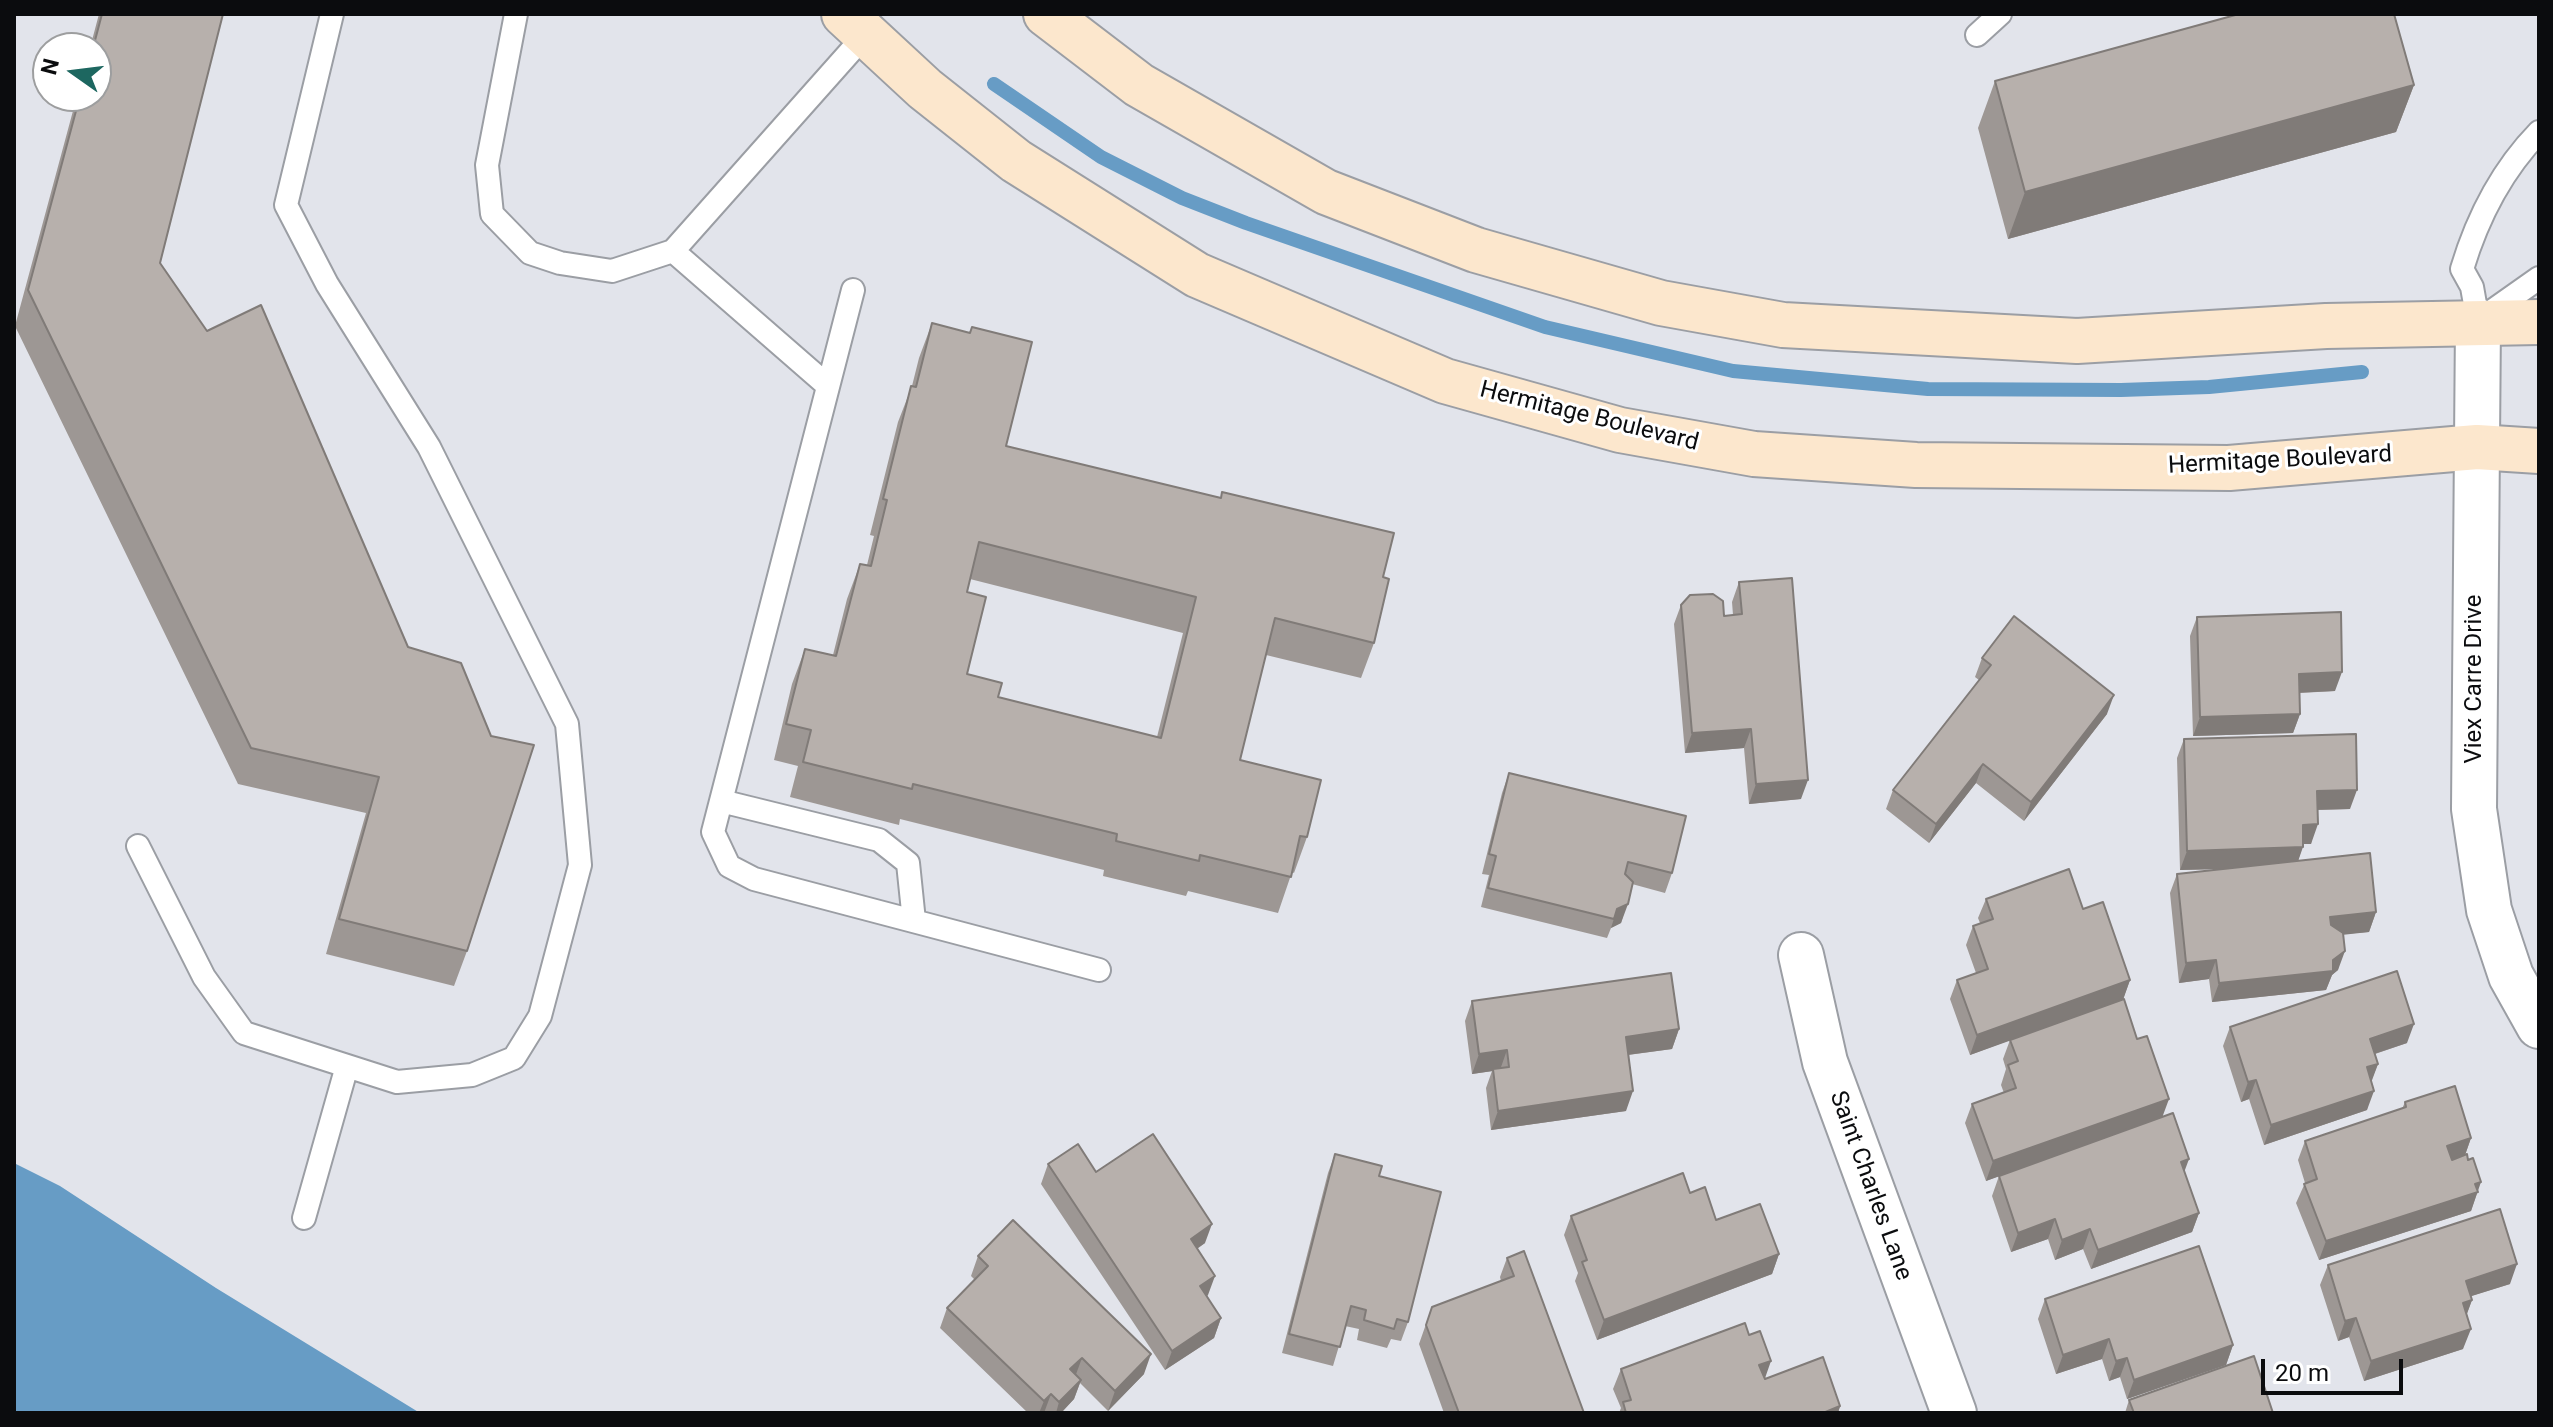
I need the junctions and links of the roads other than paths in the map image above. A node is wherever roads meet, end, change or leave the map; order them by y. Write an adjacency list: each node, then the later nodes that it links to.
1 (332, 14): 22 (lane)
2 (516, 14): 8 (lane)
3 (1046, 14): 11 (street)
4 (2000, 14): 6 (lane)
5 (864, 21): 8 (lane); 14 (street, Hermitage Boulevard)
6 (1977, 35)
7 (2539, 132): 11 (lane)
8 (673, 251): 13 (lane)
9 (2539, 278): 11 (lane)
10 (853, 290): 13 (lane)
11 (2478, 321): 12 (street); 14 (street, Viex Carre Drive)
12 (2539, 322)
13 (828, 386): 16 (lane)
14 (2477, 447): 15 (street, Hermitage Boulevard); 21 (street, Viex Carre Drive)
15 (2539, 451)
16 (721, 801): 18 (lane); 18 (lane)
17 (138, 846): 22 (lane)
18 (914, 921): 20 (lane)
19 (1801, 955): 24 (street, Saint Charles Lane)
20 (1099, 970)
21 (2539, 1026)
22 (347, 1066): 23 (lane)
23 (304, 1218)
24 (1954, 1413)

